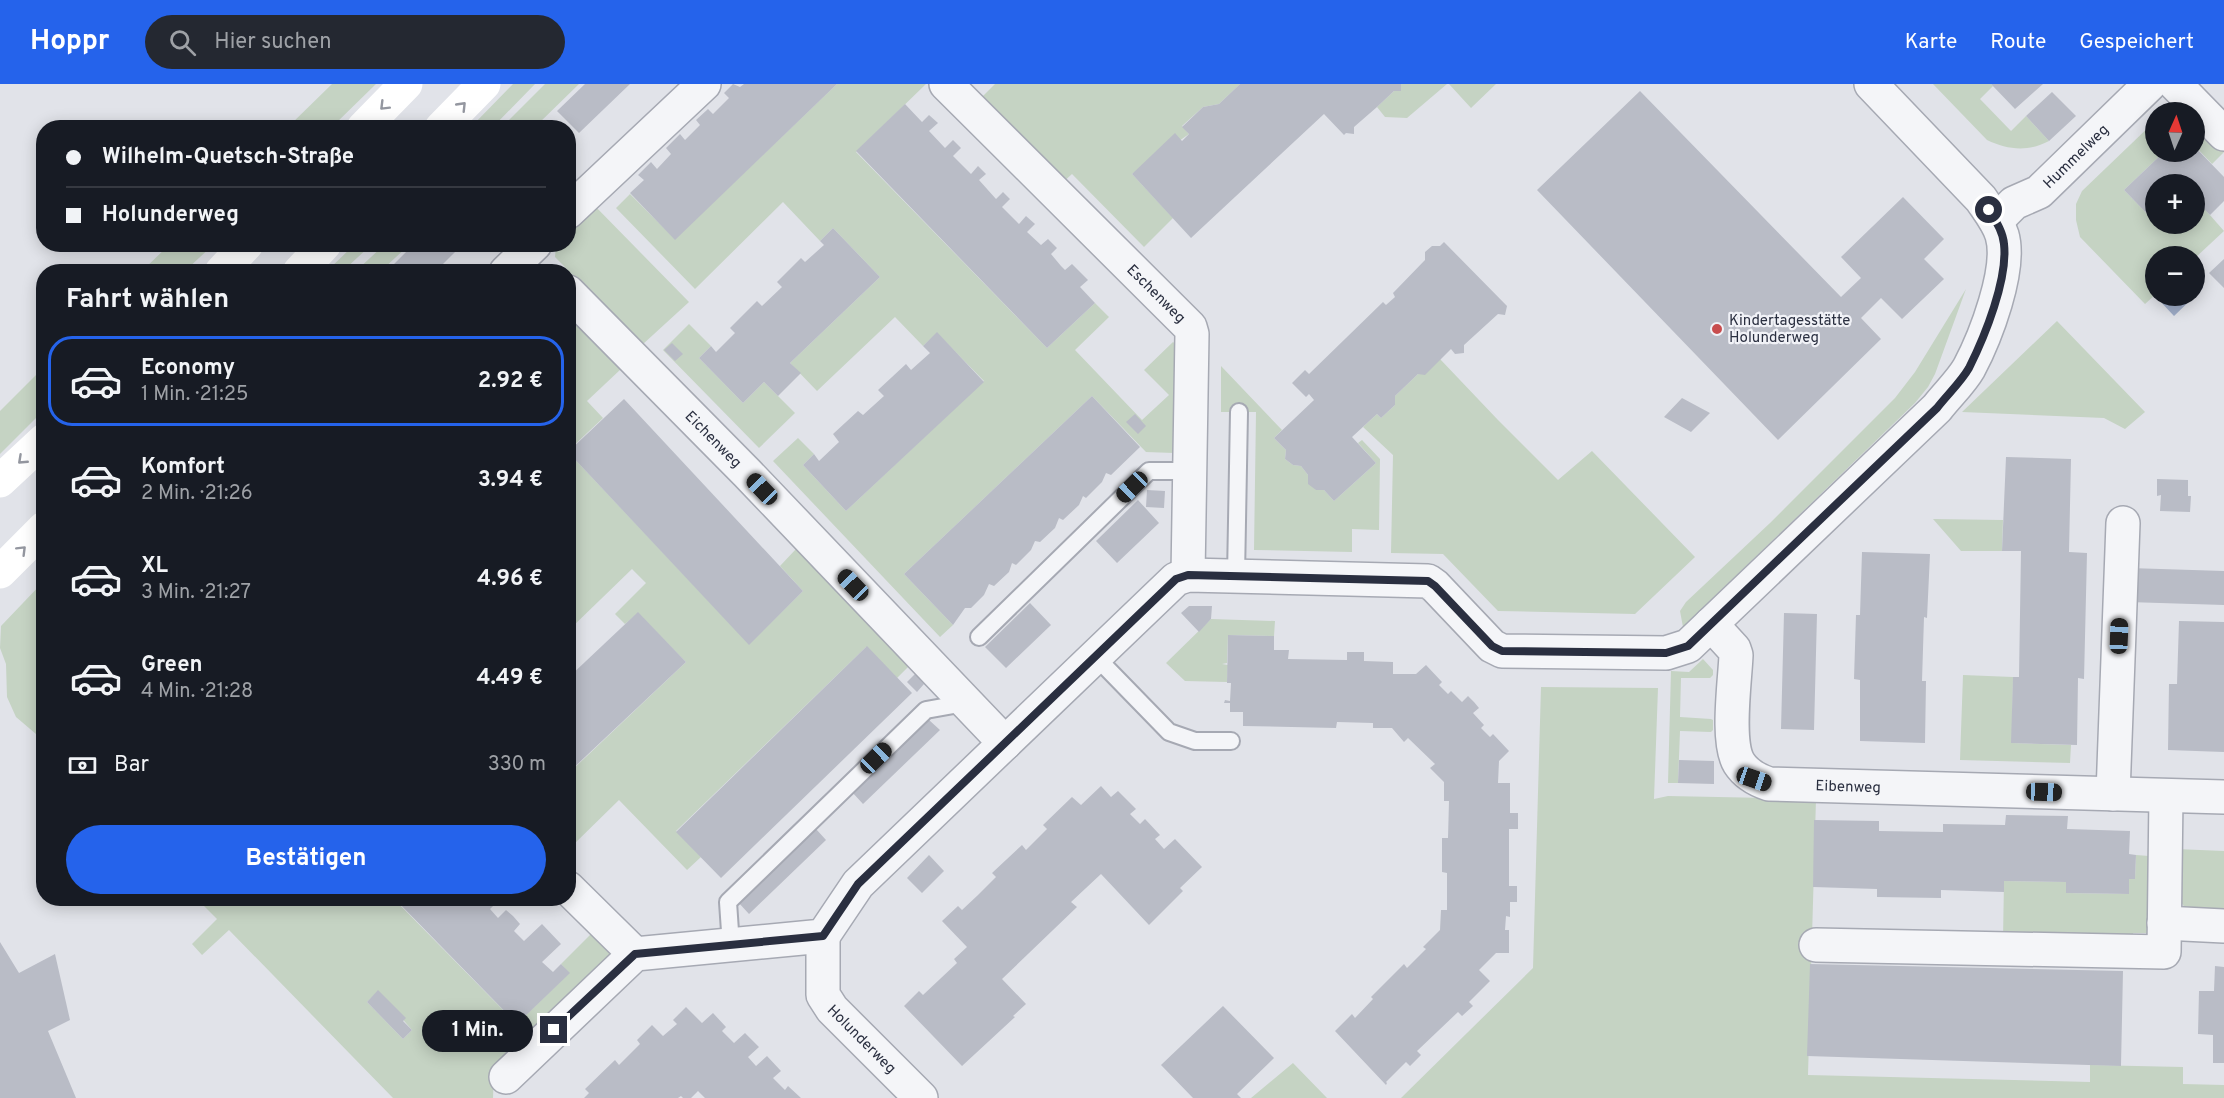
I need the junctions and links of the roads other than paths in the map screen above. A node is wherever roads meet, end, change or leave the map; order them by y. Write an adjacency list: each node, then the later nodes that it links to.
1 (406, 84): 8 (main road, one-way to 8)
2 (484, 84): 9 (main road, one-way to 2)
3 (704, 84): 11 (street)
4 (946, 84): 20 (street, Eschenweg)
5 (1871, 84): 12 (street)
6 (2150, 84): 12 (street, Hummelweg)
7 (2175, 84): 10 (street)
8 (371, 120)
9 (449, 120)
10 (2224, 134)
11 (576, 204)
12 (2000, 233): 27 (street)
13 (240, 252): 15 (main road)
14 (318, 252): 16 (main road)
15 (228, 264)
16 (307, 264)
17 (576, 300): 30 (street, Eichenweg)
18 (1239, 412): 26 (lane)
19 (36, 447): 21 (main road, one-way to 21)
20 (1190, 471): 25 (street, Eschenweg); 28 (lane)
21 (0, 481)
22 (2123, 523): 33 (street)
23 (36, 536): 24 (main road, one-way to 23)
24 (0, 572)
25 (1188, 575): 26 (street); 29 (street)
26 (1236, 576): 27 (street)
27 (1711, 624): 33 (street, Eibenweg)
28 (979, 637)
29 (1095, 656): 31 (lane); 32 (street)
30 (965, 703): 32 (street, Eichenweg); 41 (lane)
31 (1231, 741)
32 (1005, 743): 39 (street)
33 (2113, 794): 34 (street, Eibenweg)
34 (2166, 796): 35 (street, Eibenweg); 37 (street)
35 (2224, 797)
36 (576, 896): 42 (street)
37 (2164, 923): 38 (street); 40 (street)
38 (2224, 926)
39 (823, 936): 41 (street); 44 (street, Holunderweg)
40 (1816, 945)
41 (731, 946): 42 (street)
42 (635, 954): 43 (street)
43 (506, 1077)
44 (921, 1098)

